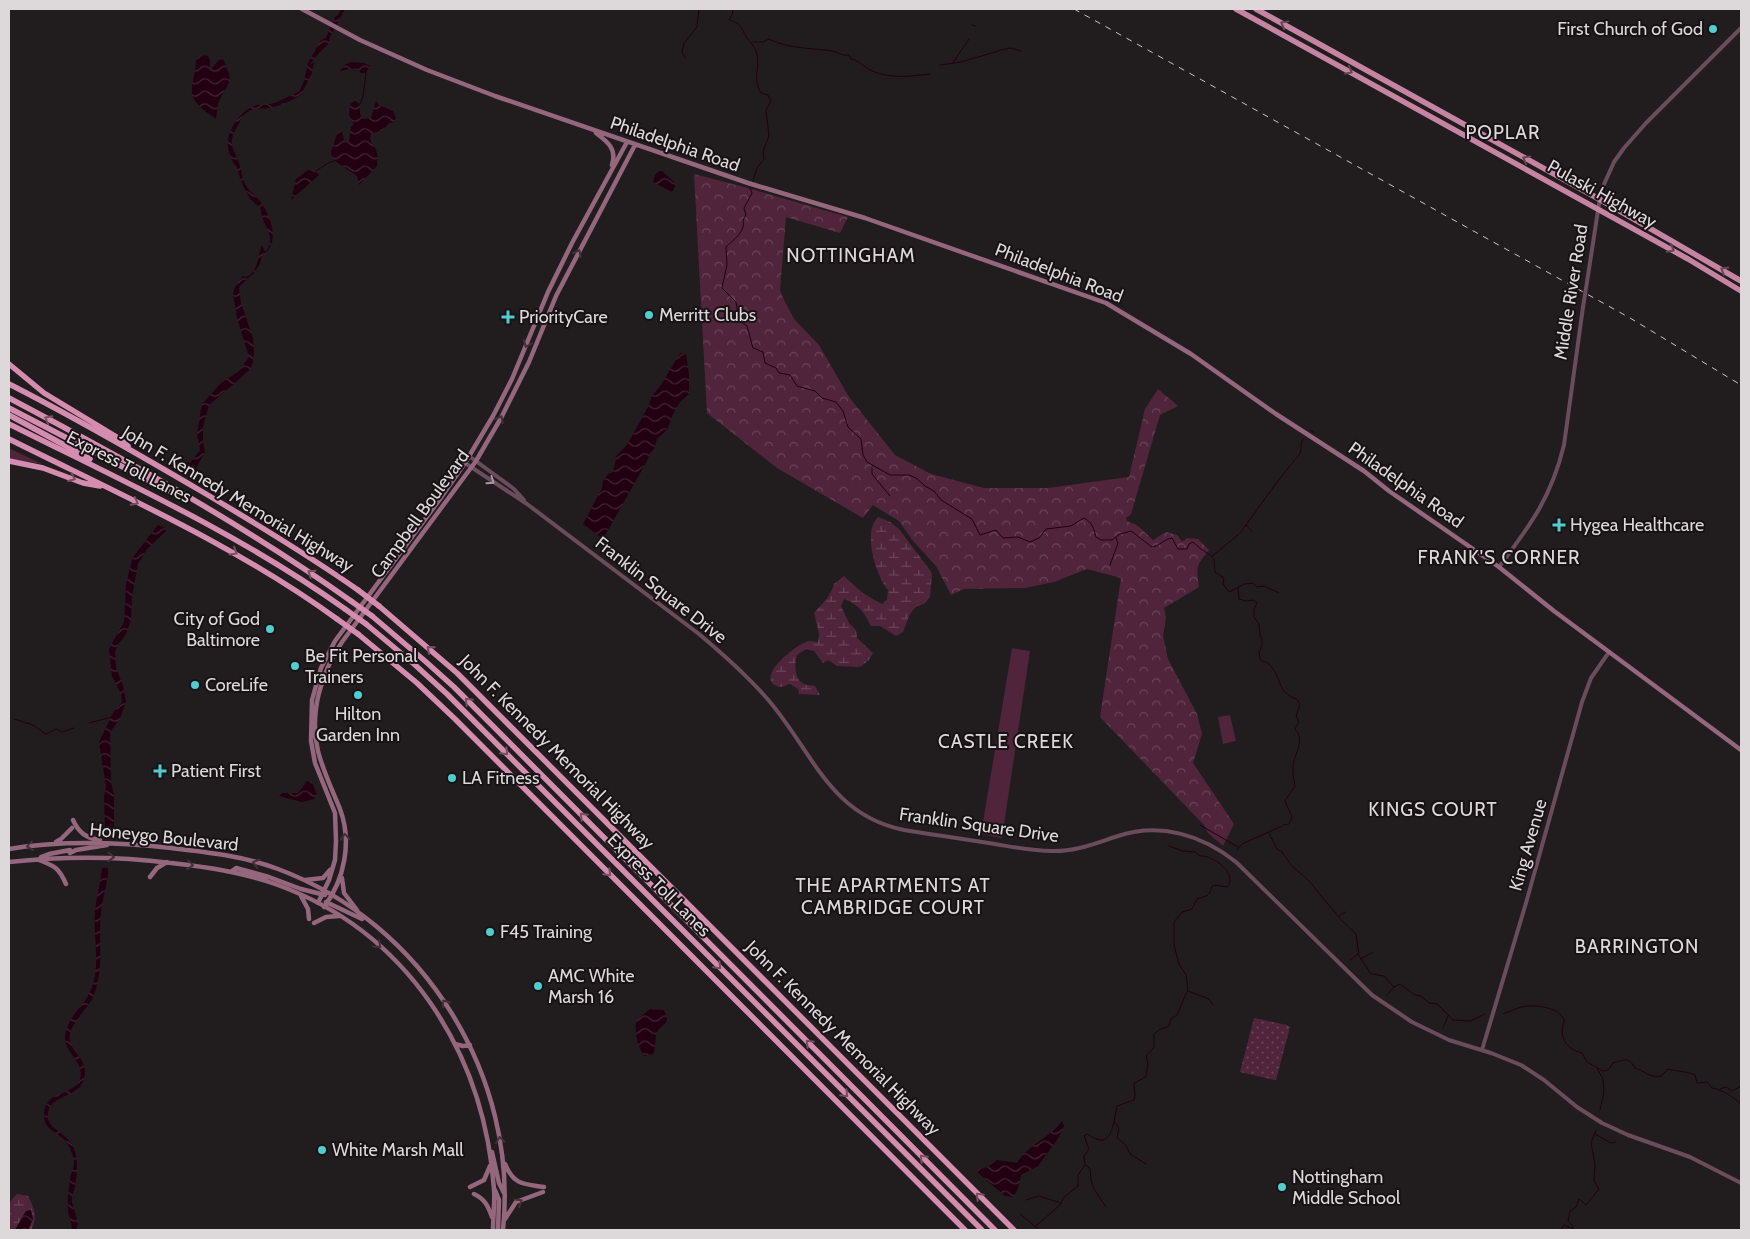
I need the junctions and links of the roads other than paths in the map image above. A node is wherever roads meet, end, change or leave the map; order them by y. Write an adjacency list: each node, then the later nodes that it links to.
1 (302, 9): 5 (main road, Philadelphia Road)
2 (1236, 9): 10 (highway, Pulaski Highway, one-way to 10)
3 (1256, 9): 9 (highway, Pulaski Highway, one-way to 3)
4 (1741, 28): 9 (street, Middle River Road)
5 (590, 130): 6 (main road, Philadelphia Road); 8 (main road)
6 (626, 142): 7 (main road, Philadelphia Road); 8 (main road, Campbell Boulevard)
7 (635, 145): 23 (main road, Campbell Boulevard, one-way to 7); 30 (main road, Philadelphia Road)
8 (609, 174): 21 (main road, Campbell Boulevard, one-way to 21)
9 (1600, 200): 10 (street, Middle River Road); 11 (highway, Pulaski Highway, one-way to 9)
10 (1597, 209): 12 (highway, Pulaski Highway, one-way to 12); 30 (street, Middle River Road, bridge)
11 (1741, 281)
12 (1741, 291)
13 (9, 364): 20 (highway)
14 (9, 384): 20 (highway, John F. Kennedy Memorial Highway)
15 (9, 398): 27 (highway, Express Toll Lanes, one-way to 15)
16 (9, 408): 27 (highway)
17 (9, 415): 29 (highway)
18 (9, 424): 29 (highway, Express Toll Lanes)
19 (9, 439): 26 (highway)
20 (133, 452): 77 (highway, John F. Kennedy Memorial Highway, one-way to 20, bridge)
21 (469, 456): 23 (street, Franklin Square Drive); 24 (main road, Campbell Boulevard)
22 (9, 461): 26 (highway, one-way to 26)
23 (476, 462): 25 (main road, Campbell Boulevard); 28 (street, Franklin Square Drive)
24 (465, 463): 25 (street, Franklin Square Drive); 42 (main road, Campbell Boulevard)
25 (472, 467): 28 (street, Franklin Square Drive, one-way to 28); 43 (main road, Campbell Boulevard, one-way to 25)
26 (104, 486): 74 (highway, one-way to 74, bridge)
27 (198, 503): 76 (highway, Express Toll Lanes, one-way to 27, bridge)
28 (527, 504): 60 (street, Franklin Square Drive)
29 (179, 509): 75 (highway, Express Toll Lanes, one-way to 75, bridge)
30 (1499, 567): 31 (main road, Philadelphia Road)
31 (1609, 652): 32 (main road, Philadelphia Road); 60 (street, King Avenue)
32 (1741, 750)
33 (73, 820): 37 (main road)
34 (72, 828): 36 (main road)
35 (118, 843): 36 (main road, Honeygo Boulevard); 37 (main road, Honeygo Boulevard); 39 (main road)
36 (51, 844): 38 (main road, Honeygo Boulevard, one-way to 38)
37 (131, 844): 46 (main road, Honeygo Boulevard, one-way to 37)
38 (9, 849)
39 (38, 859): 40 (main road, Honeygo Boulevard); 41 (main road, Honeygo Boulevard, one-way to 41); 47 (main road)
40 (9, 862)
41 (167, 862): 44 (main road, Honeygo Boulevard, one-way to 44); 45 (main road)
42 (333, 867): 46 (main road); 48 (main road, Campbell Boulevard)
43 (343, 869): 50 (main road, Campbell Boulevard); 54 (main road)
44 (232, 871): 48 (main road); 49 (main road, Honeygo Boulevard)
45 (150, 877)
46 (302, 880): 48 (main road, Honeygo Boulevard)
47 (66, 884)
48 (323, 893): 50 (main road, Honeygo Boulevard); 51 (main road, Campbell Boulevard)
49 (300, 895): 51 (main road, Honeygo Boulevard); 55 (main road)
50 (331, 895): 52 (main road, Campbell Boulevard); 54 (main road, Honeygo Boulevard)
51 (318, 904): 52 (main road, Honeygo Boulevard)
52 (325, 904): 53 (main road, Honeygo Boulevard); 56 (main road)
53 (339, 916): 57 (main road); 58 (main road, Honeygo Boulevard, one-way to 58)
54 (363, 917): 56 (main road, Honeygo Boulevard)
55 (309, 919)
56 (369, 922): 59 (main road, Honeygo Boulevard, one-way to 56)
57 (314, 923)
58 (455, 1044): 59 (main road); 61 (main road, Honeygo Boulevard)
59 (470, 1045): 62 (main road, Honeygo Boulevard, one-way to 59)
60 (1482, 1050): 64 (street, Franklin Square Drive)
61 (486, 1132): 63 (main road, Honeygo Boulevard); 68 (main road)
62 (502, 1158): 68 (main road, Honeygo Boulevard); 70 (main road, one-way to 62)
63 (491, 1163): 65 (main road); 66 (main road, Honeygo Boulevard)
64 (1741, 1183)
65 (470, 1187)
66 (494, 1188): 69 (main road, Honeygo Boulevard); 72 (main road)
67 (474, 1194): 69 (main road)
68 (505, 1194): 70 (main road, Honeygo Boulevard)
69 (493, 1222): 71 (main road, Honeygo Boulevard)
70 (504, 1222): 73 (main road, Honeygo Boulevard)
71 (493, 1230)
72 (498, 1230)
73 (503, 1230)
74 (964, 1230)
75 (982, 1230)
76 (995, 1230)
77 (1014, 1230)

